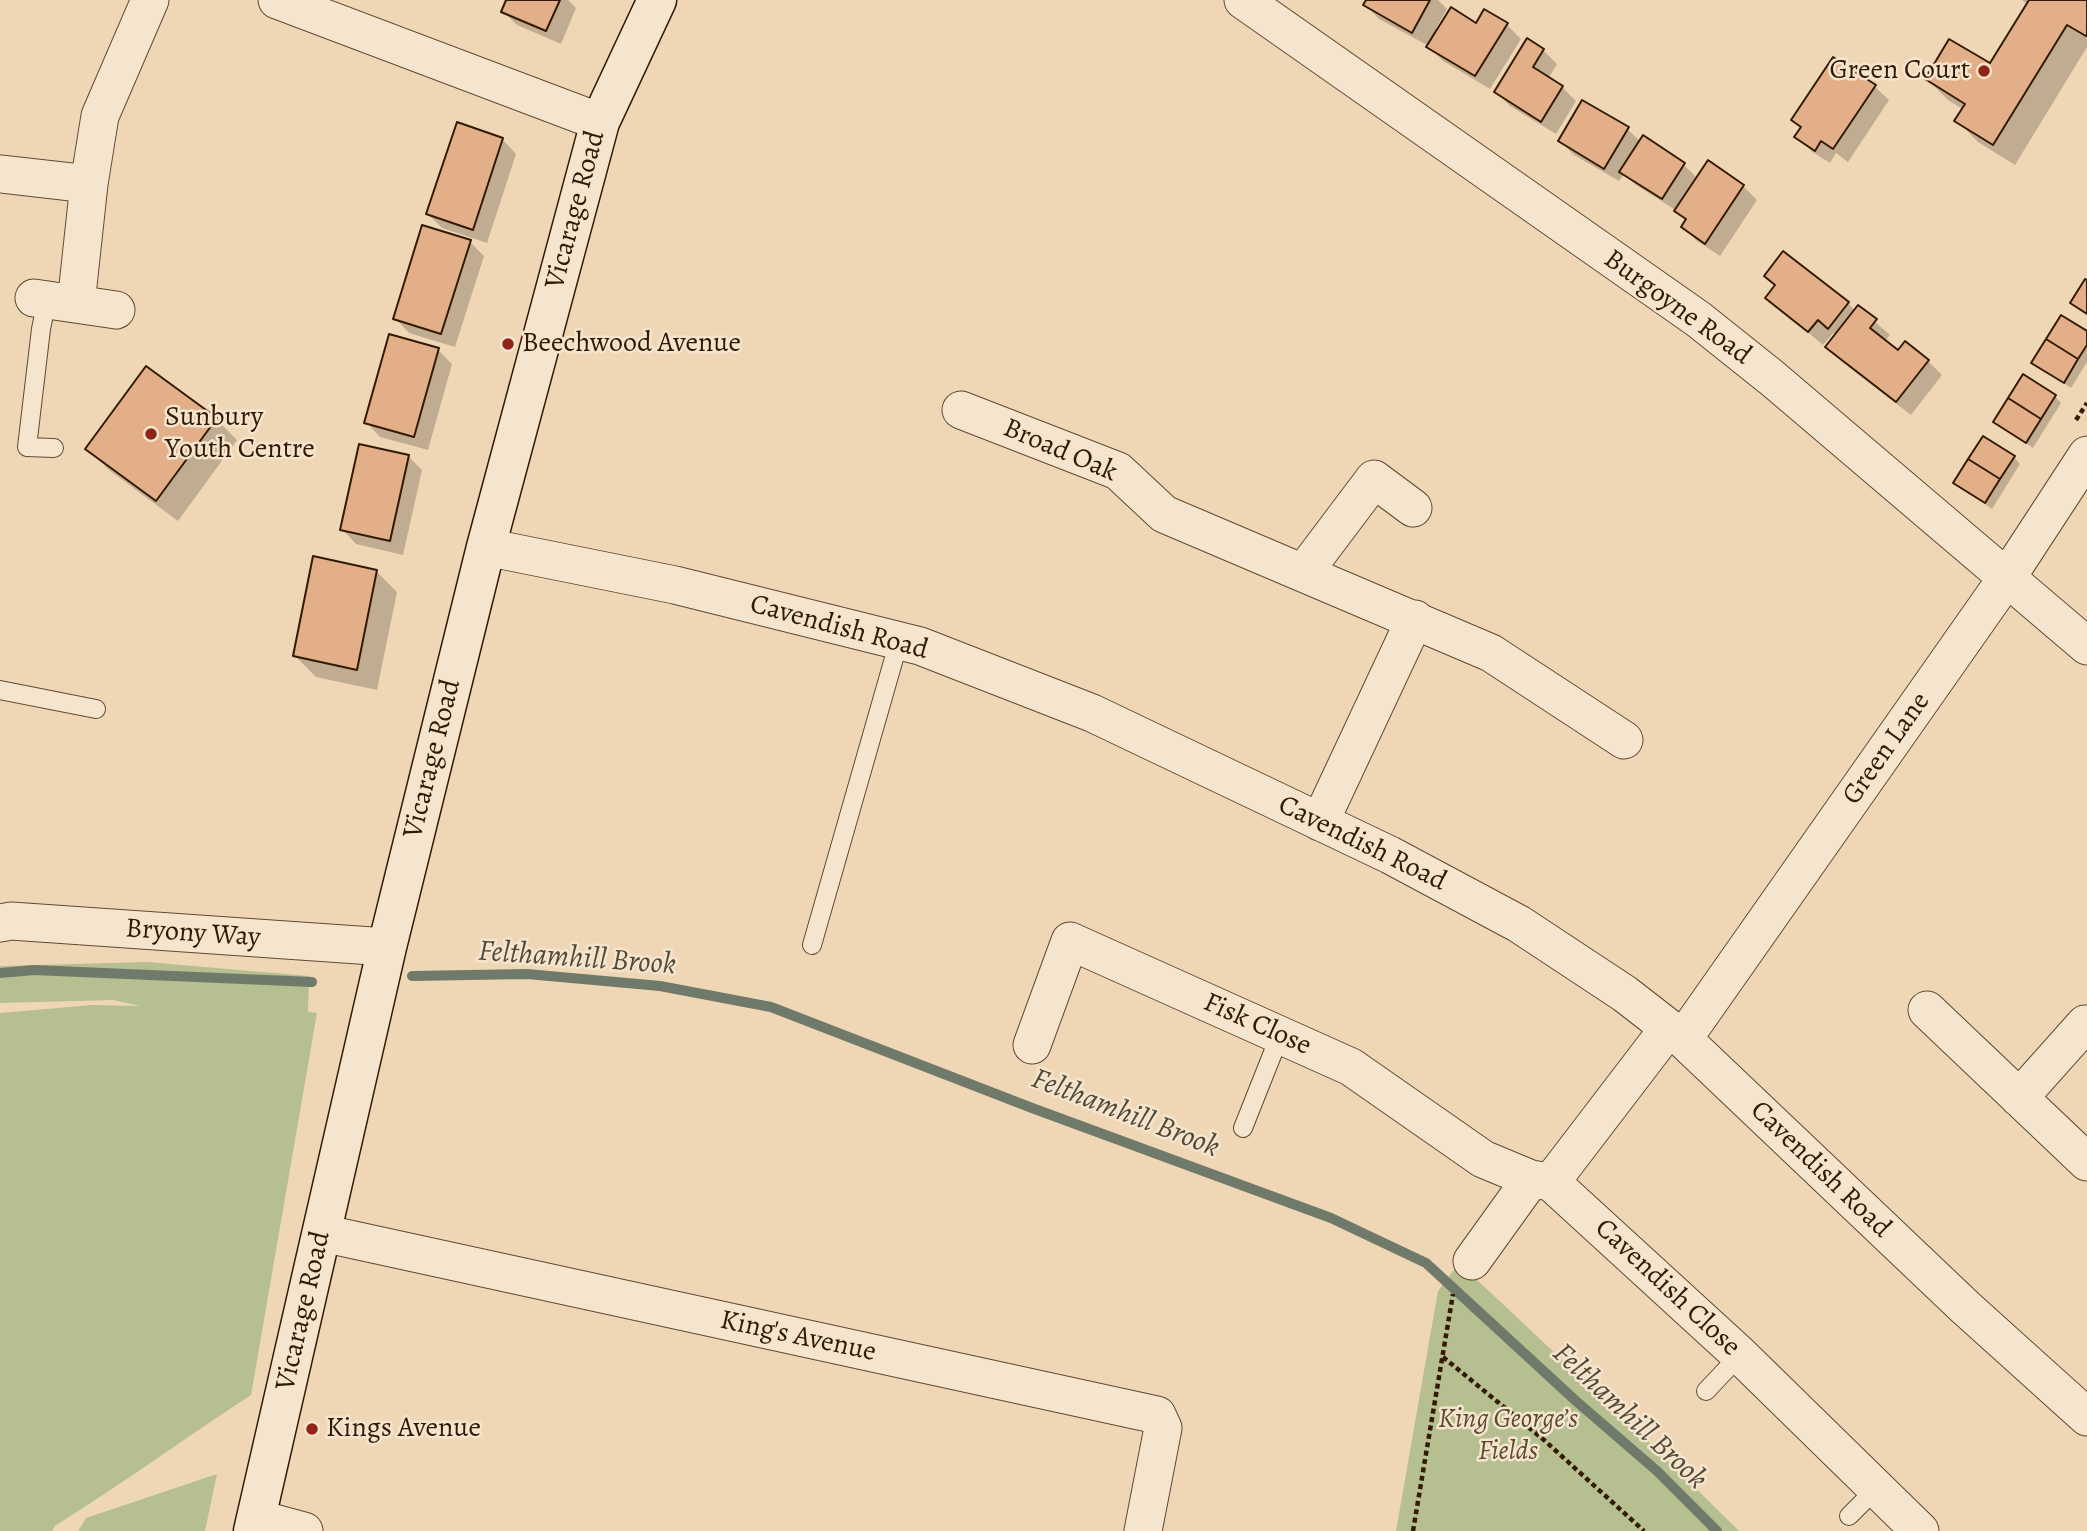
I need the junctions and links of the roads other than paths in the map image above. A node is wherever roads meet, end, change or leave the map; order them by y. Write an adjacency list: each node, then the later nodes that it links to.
1 (150, 0): 7 (street)
2 (278, 0): 5 (street)
3 (657, 0): 5 (street, Vicarage Road)
4 (1242, 0): 16 (street, Burgoyne Road)
5 (600, 122): 14 (street, Vicarage Road)
6 (0, 174): 7 (street)
7 (89, 184): 8 (street)
8 (52, 301): 9 (street); 11 (lane)
9 (116, 310)
10 (961, 410): 15 (street, Broad Oak)
11 (54, 448)
12 (2087, 456): 16 (street, Green Lane)
13 (1413, 508): 15 (street)
14 (486, 547): 18 (street, Cavendish Road); 26 (street, Vicarage Road)
15 (1304, 572): 17 (street, Broad Oak)
16 (2006, 579): 19 (street, Burgoyne Road); 29 (street, Green Lane)
17 (1415, 619): 22 (street, Broad Oak); 23 (street)
18 (899, 641): 23 (street, Cavendish Road); 25 (lane)
19 (2087, 646)
20 (0, 690): 21 (lane)
21 (96, 709)
22 (1623, 740)
23 (1320, 822): 29 (street, Cavendish Road)
24 (0, 923): 26 (street, Bryony Way)
25 (812, 944)
26 (387, 947): 36 (street, Vicarage Road)
27 (1927, 1010): 32 (street)
28 (2085, 1024): 32 (street)
29 (1675, 1034): 35 (street); 40 (street, Cavendish Road)
30 (1280, 1035): 31 (street, Fisk Close); 33 (lane); 35 (street, Fisk Close)
31 (1032, 1045)
32 (2019, 1098): 34 (street)
33 (1243, 1128)
34 (2087, 1162)
35 (1541, 1181): 37 (street); 38 (street, Cavendish Close)
36 (322, 1233): 43 (street, Vicarage Road); 45 (street, King's Avenue)
37 (1472, 1261)
38 (1740, 1355): 39 (lane); 41 (street, Cavendish Close)
39 (1706, 1391)
40 (2087, 1417)
41 (1877, 1488): 42 (lane); 46 (street, Cavendish Close)
42 (1849, 1516)
43 (254, 1524): 44 (street)
44 (304, 1531)
45 (1143, 1531)
46 (1920, 1531)

